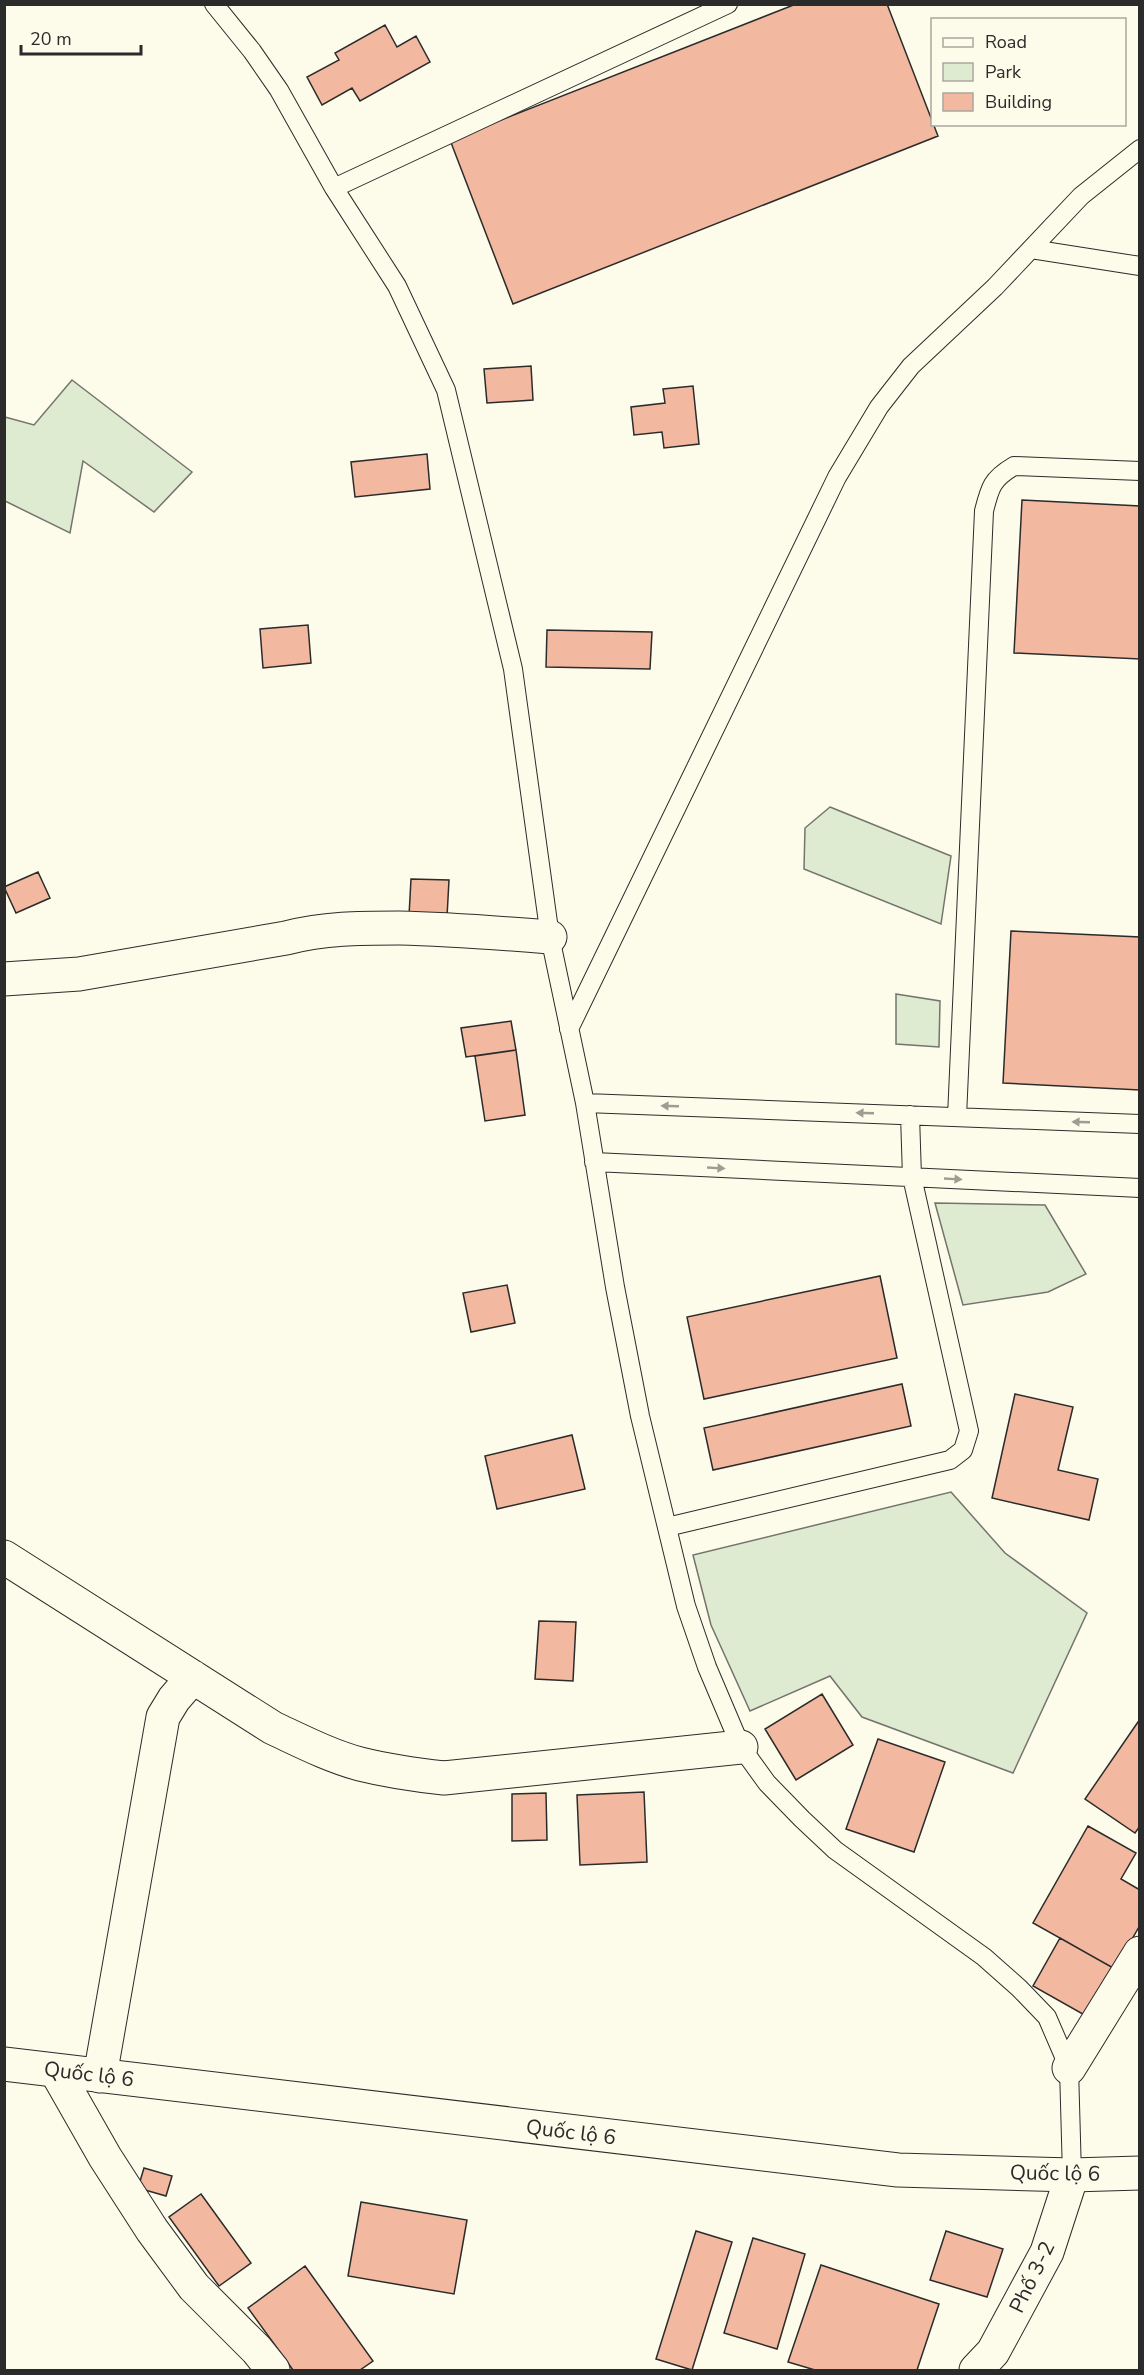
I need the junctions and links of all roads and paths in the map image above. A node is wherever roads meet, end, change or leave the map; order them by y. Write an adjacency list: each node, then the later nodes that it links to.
1 (214, 4): 4 (lane)
2 (728, 4): 4 (lane)
3 (1140, 148): 5 (lane)
4 (334, 188): 8 (lane)
5 (1031, 249): 6 (lane); 10 (lane)
6 (1140, 266)
7 (1140, 471): 13 (lane)
8 (550, 937): 9 (main road); 10 (lane)
9 (4, 979)
10 (569, 1029): 11 (lane)
11 (585, 1103): 12 (lane, one-way to 11); 15 (lane)
12 (910, 1115): 13 (lane); 16 (lane)
13 (957, 1117): 14 (lane, one-way to 13)
14 (1140, 1124)
15 (594, 1162): 16 (lane, one-way to 16); 18 (lane)
16 (912, 1177): 17 (lane, one-way to 17); 18 (lane)
17 (1140, 1188)
18 (667, 1527): 21 (lane)
19 (4, 1557): 20 (main road)
20 (193, 1677): 21 (main road); 26 (main road)
21 (741, 1747): 24 (lane)
22 (1140, 1953): 24 (main road)
23 (4, 2064): 25 (main road, Quốc lộ 6)
24 (1069, 2068): 28 (lane)
25 (56, 2071): 26 (main road, Quốc lộ 6); 29 (main road)
26 (100, 2076): 28 (main road, Quốc lộ 6)
27 (1140, 2173): 28 (main road, Quốc lộ 6)
28 (1072, 2175): 30 (main road, Phố 3-2)
29 (273, 2370)
30 (976, 2370)

